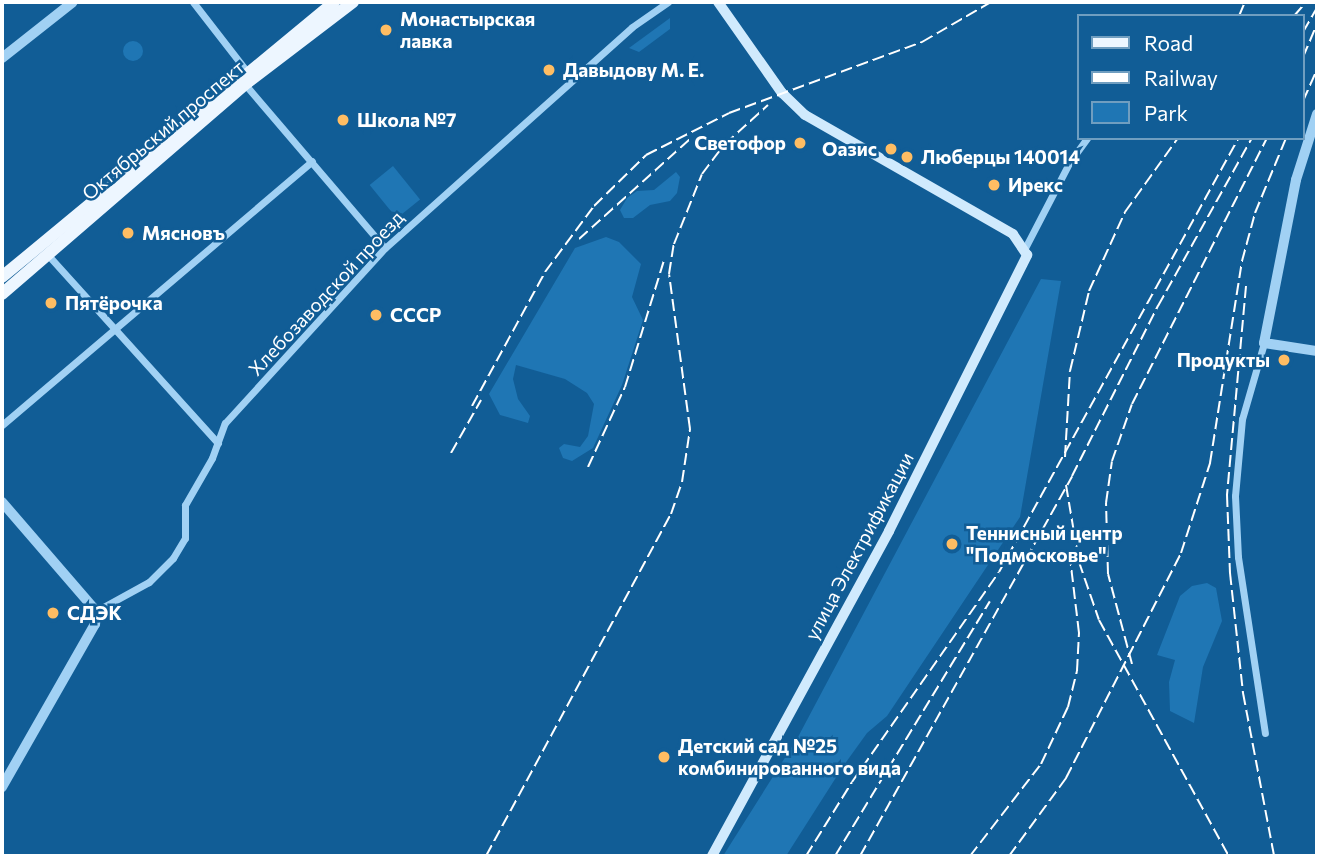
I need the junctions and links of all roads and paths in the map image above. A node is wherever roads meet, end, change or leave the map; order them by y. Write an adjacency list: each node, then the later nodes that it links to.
1 (73, 2): 7 (street)
2 (193, 2): 8 (street)
3 (334, 2): 8 (main road, Октябрьский проспект)
4 (353, 2): 8 (main road, Октябрьский проспект)
5 (668, 2): 12 (street, Хлебозаводской проезд)
6 (718, 2): 13 (main road)
7 (2, 58)
8 (246, 78): 11 (street); 14 (main road, Октябрьский проспект); 15 (main road, Октябрьский проспект)
9 (1317, 114): 18 (street)
10 (1086, 140): 13 (street)
11 (312, 161): 12 (street); 17 (street)
12 (385, 248): 21 (street, Хлебозаводской проезд)
13 (1025, 248): 26 (main road, улица Электрификации)
14 (47, 254): 16 (main road, Октябрьский проспект); 17 (street)
15 (2, 278)
16 (2, 293)
17 (111, 328): 20 (street); 21 (street)
18 (1264, 343): 19 (street); 24 (street)
19 (1317, 351)
20 (2, 425)
21 (218, 443): 23 (street, Хлебозаводской проезд)
22 (2, 502): 23 (street)
23 (96, 611): 25 (street)
24 (1265, 733)
25 (2, 787)
26 (712, 856)

